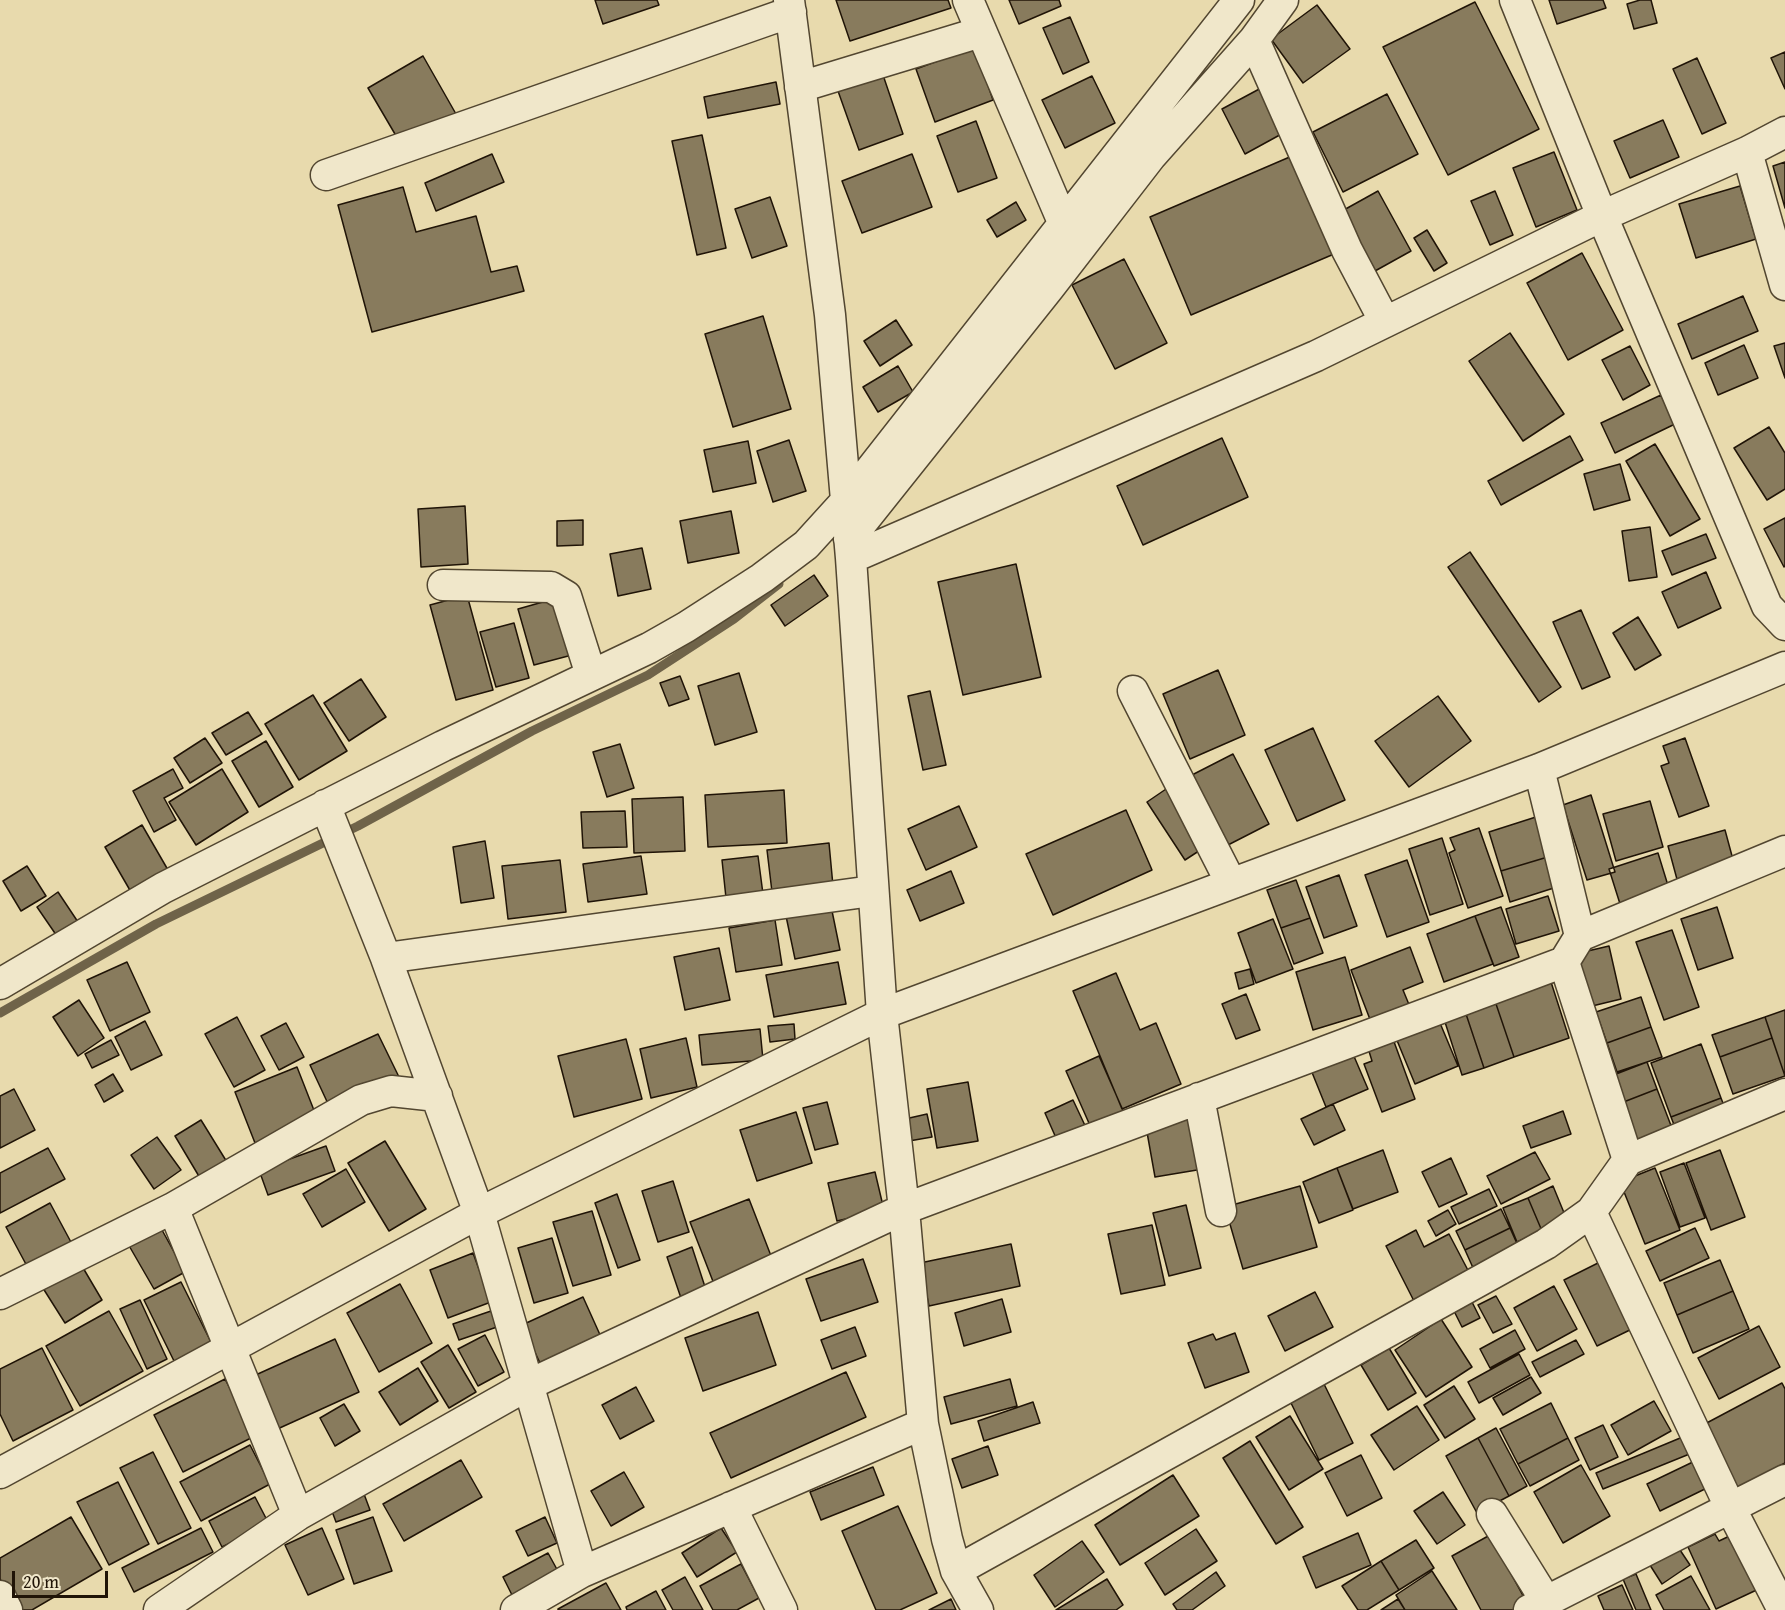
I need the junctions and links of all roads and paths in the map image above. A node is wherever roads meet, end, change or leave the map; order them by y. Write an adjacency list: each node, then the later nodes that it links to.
1 (968, 0): 6 (street)
2 (1239, 0): 13 (street)
3 (1282, 0): 7 (street)
4 (1515, 0): 12 (street)
5 (790, 6): 8 (street); 11 (street)
6 (981, 32): 8 (street); 13 (street)
7 (1254, 40): 15 (street); 16 (street)
8 (800, 87): 16 (street)
9 (1785, 132): 10 (street)
10 (1747, 152): 12 (street); 14 (street)
11 (326, 175)
12 (1602, 216): 15 (street); 18 (street)
13 (1064, 222): 16 (street)
14 (1785, 285)
15 (1385, 322): 16 (street)
16 (848, 527): 20 (street); 26 (street)
17 (443, 585): 20 (street)
18 (1785, 625)
19 (1785, 668): 22 (street)
20 (591, 675): 23 (street)
21 (1133, 692): 25 (street)
22 (1539, 768): 25 (street); 27 (street)
23 (328, 813): 28 (street); 30 (street)
24 (1785, 851): 27 (street)
25 (1231, 883): 31 (street)
26 (872, 891): 28 (street); 31 (street)
27 (1580, 936): 29 (street)
28 (386, 958): 33 (street)
29 (1564, 962): 34 (street); 35 (street)
30 (0, 984)
31 (882, 1014): 37 (street); 40 (street)
32 (1785, 1094): 35 (street)
33 (437, 1096): 36 (street); 40 (street)
34 (1199, 1098): 37 (street); 38 (street)
35 (1628, 1160): 39 (street)
36 (172, 1208): 41 (street); 42 (street)
37 (904, 1209): 43 (street); 44 (street)
38 (1221, 1211)
39 (1591, 1212): 48 (street); 51 (street)
40 (479, 1213): 42 (street); 43 (street)
41 (0, 1294)
42 (230, 1349): 45 (street); 50 (street)
43 (528, 1385): 50 (street); 52 (street)
44 (923, 1424): 47 (street); 51 (street)
45 (0, 1473)
46 (1785, 1480): 48 (street)
47 (731, 1507): 52 (street); 58 (street)
48 (1731, 1509): 54 (street); 60 (street)
49 (1492, 1514): 54 (street)
50 (298, 1515): 56 (street)
51 (956, 1571): 59 (street)
52 (582, 1572): 57 (street)
53 (0, 1596): 55 (street)
54 (1538, 1606)
55 (7, 1610)
56 (159, 1610)
57 (516, 1610)
58 (782, 1610)
59 (978, 1610)
60 (1783, 1610)

